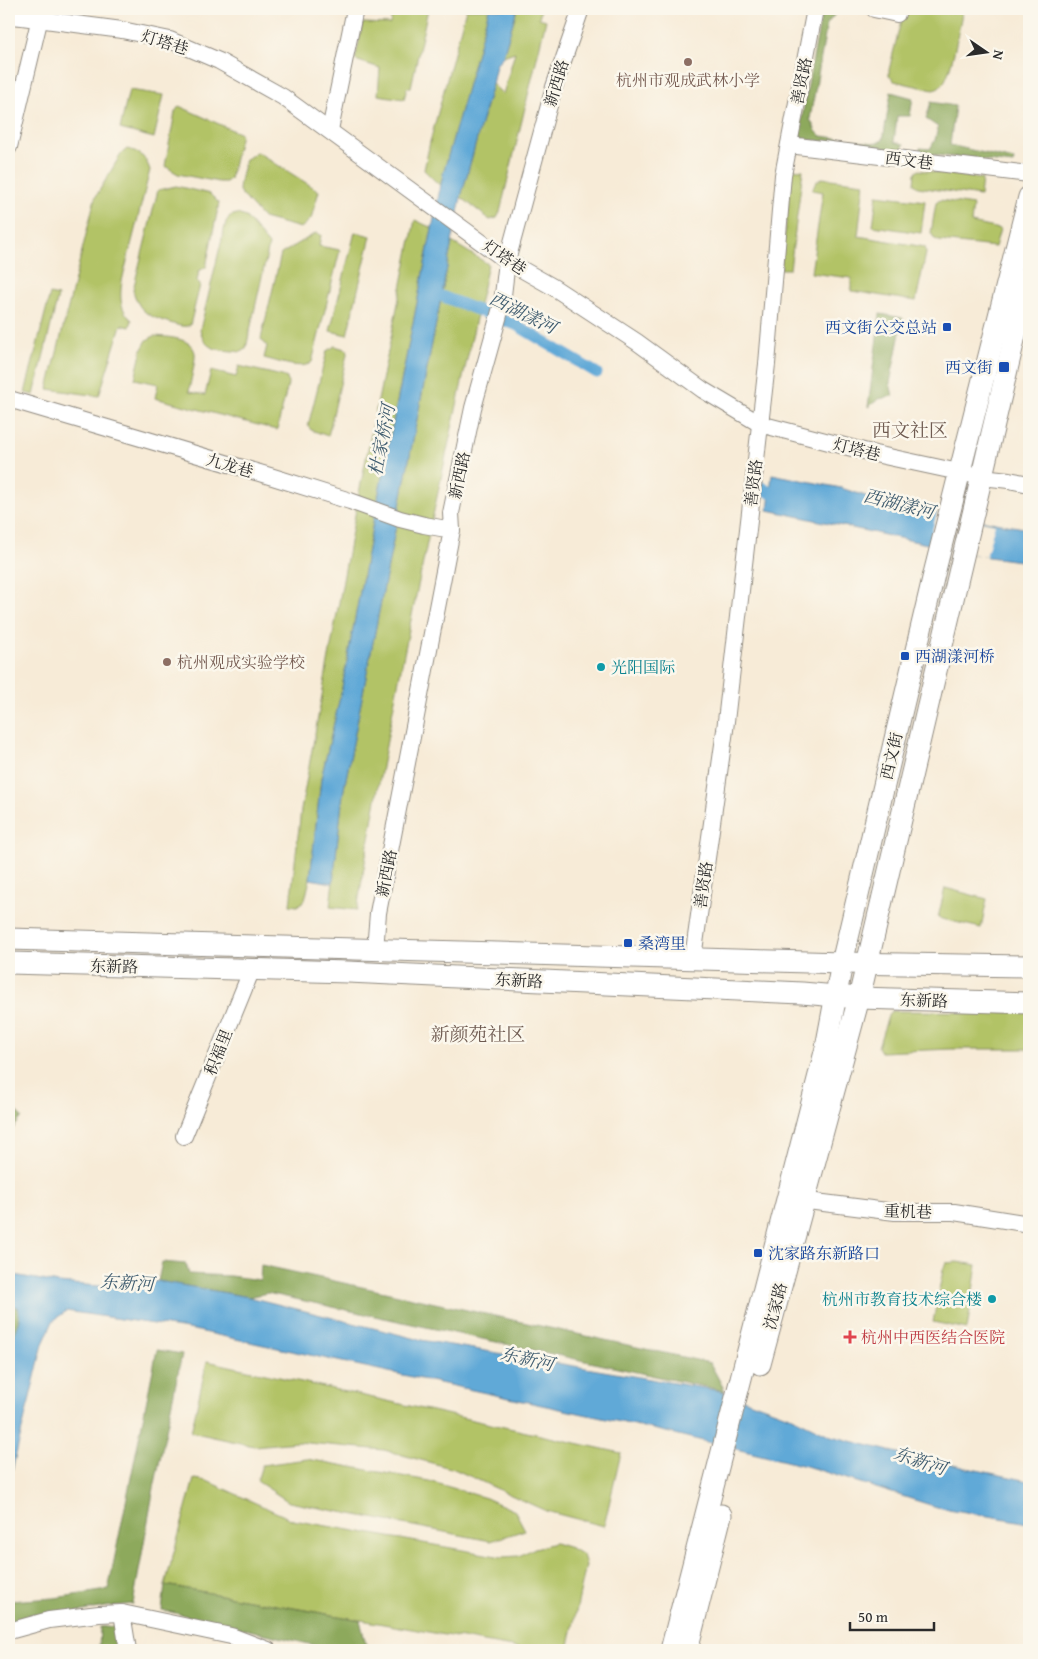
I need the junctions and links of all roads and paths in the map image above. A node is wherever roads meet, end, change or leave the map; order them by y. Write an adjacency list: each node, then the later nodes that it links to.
1 (355, 9): 8 (street)
2 (581, 9): 13 (street, 新西路)
3 (815, 9): 9 (street, 善贤路)
4 (874, 9): 6 (street)
5 (40, 14): 7 (street, 灯塔巷); 8 (street, 灯塔巷); 10 (street)
6 (897, 14)
7 (9, 16)
8 (330, 130): 13 (street, 灯塔巷)
9 (789, 145): 11 (street, 西文巷); 16 (street, 善贤路)
10 (9, 147)
11 (1029, 174)
12 (1029, 197): 17 (main road, 西文街)
13 (507, 261): 16 (street, 灯塔巷); 20 (street, 新西路)
14 (1029, 276): 18 (main road, 西文街)
15 (9, 399): 20 (street, 九龙巷)
16 (760, 424): 17 (street, 灯塔巷); 23 (street, 善贤路)
17 (959, 472): 18 (street, 灯塔巷); 25 (main road, 西文街)
18 (982, 477): 19 (street, 灯塔巷); 26 (main road, 西文街)
19 (1029, 484)
20 (452, 530): 22 (street, 新西路)
21 (9, 939): 22 (main road, 东新路)
22 (375, 950): 23 (main road, 东新路)
23 (692, 958): 25 (main road, 东新路)
24 (9, 963): 28 (main road, 东新路)
25 (842, 963): 26 (main road, 东新路); 29 (main road, 西文街)
26 (868, 963): 27 (main road, 东新路); 30 (main road, 沈家路)
27 (1029, 966)
28 (252, 969): 29 (main road, 东新路); 32 (street, 积福里)
29 (836, 995): 30 (main road, 东新路); 33 (main road, 沈家路)
30 (859, 998): 31 (main road, 东新路); 33 (main road, 沈家路)
31 (1029, 1003)
32 (184, 1136)
33 (796, 1199): 34 (street, 重机巷); 35 (main road, 沈家路)
34 (1029, 1224)
35 (729, 1454): 40 (main road, 沈家路); 41 (main road, 沈家路)
36 (122, 1613): 37 (street); 38 (street); 39 (street)
37 (9, 1632)
38 (128, 1650)
39 (268, 1650)
40 (671, 1650)
41 (687, 1650)

